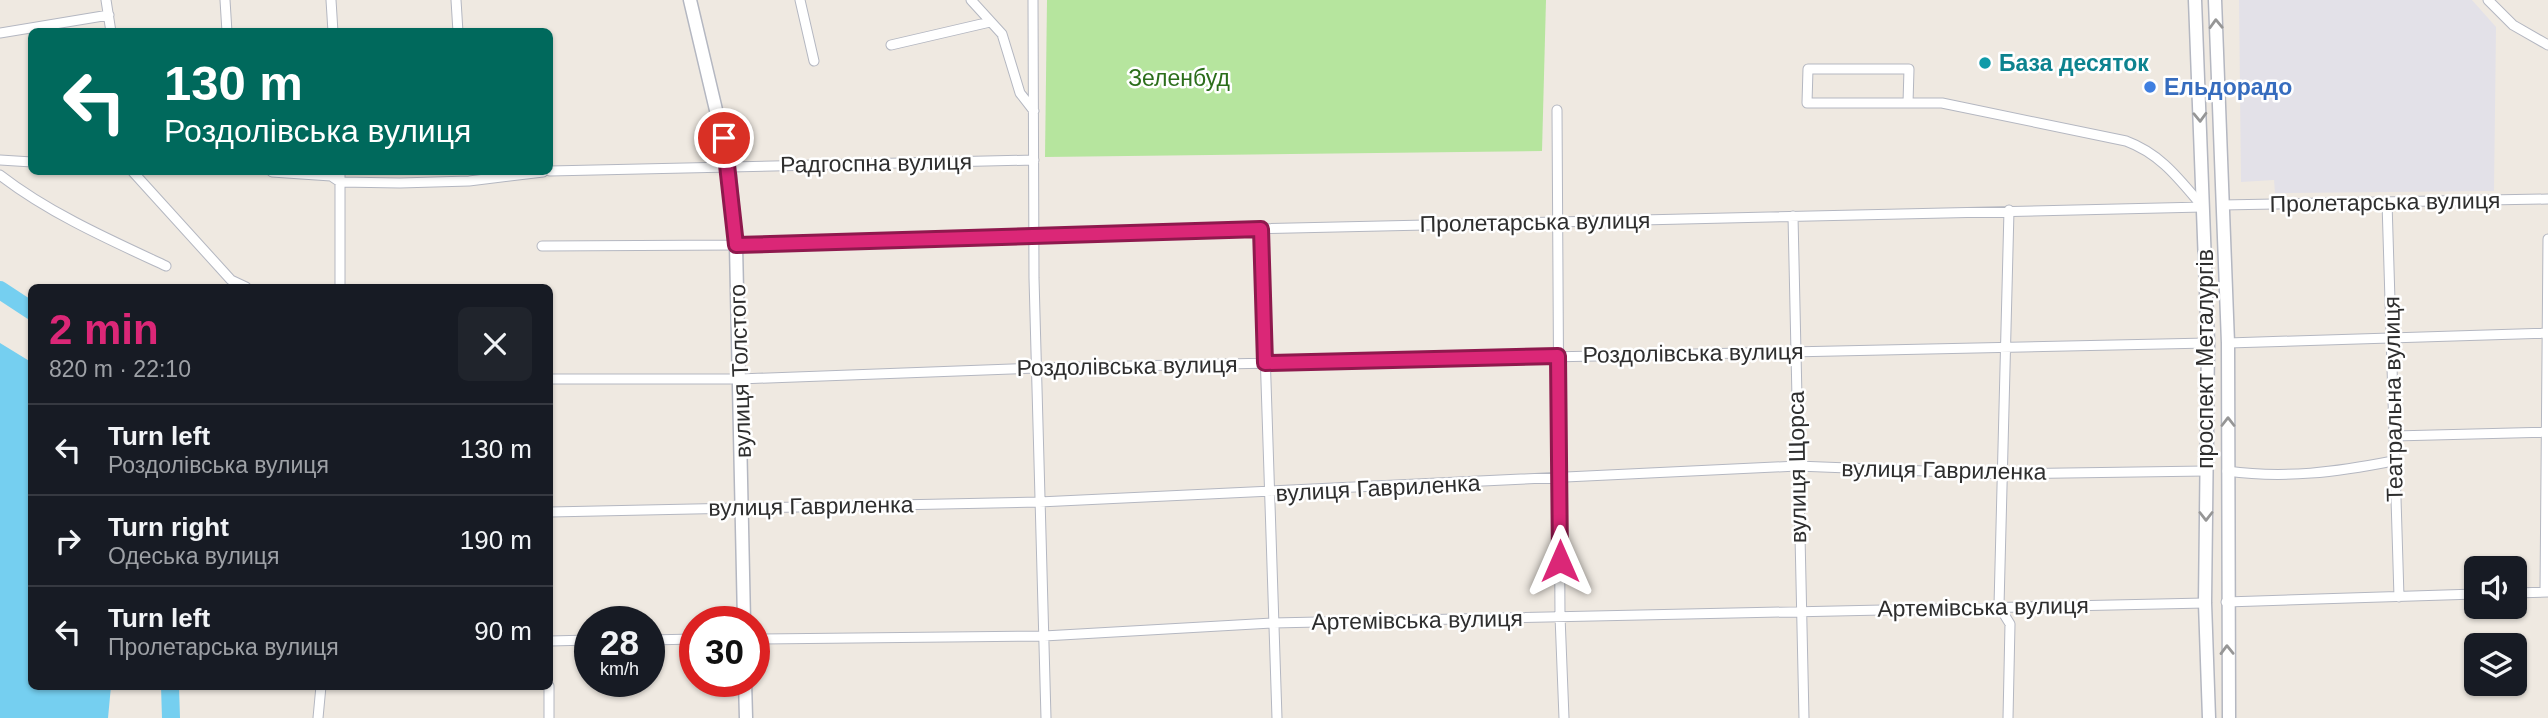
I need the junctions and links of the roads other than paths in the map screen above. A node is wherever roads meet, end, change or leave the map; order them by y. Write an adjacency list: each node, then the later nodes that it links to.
1 (106, 0): 12 (street)
2 (225, 0): 17 (street)
3 (331, 0): 18 (street)
4 (456, 0): 19 (street)
5 (690, 0): 30 (street, вулиця Толстого)
6 (800, 0): 23 (street)
7 (971, 0): 13 (street)
8 (1033, 0): 26 (street)
9 (2195, 0): 42 (street, проспект Металургів, one-way to 42)
10 (2215, 0): 41 (street, проспект Металургів, one-way to 10)
11 (2488, 0): 22 (street)
12 (109, 15): 15 (street); 16 (street)
13 (990, 22): 21 (street); 26 (street)
14 (28, 28): 20 (street)
15 (30, 28)
16 (111, 28)
17 (227, 28)
18 (332, 28)
19 (458, 28)
20 (0, 33)
21 (891, 45)
22 (2548, 45)
23 (814, 61)
24 (1909, 103): 24 (street); 42 (street)
25 (1557, 110): 45 (street)
26 (1034, 111): 28 (street)
27 (0, 160): 29 (street)
28 (1034, 160): 30 (street, Радгоспна вулиця); 47 (street)
29 (28, 162)
30 (729, 165): 31 (street, Радгоспна вулиця); 49 (street, вулиця Толстого)
31 (553, 171)
32 (0, 175): 51 (street)
33 (137, 175): 52 (street)
34 (316, 175): 38 (street)
35 (340, 175): 38 (street)
36 (488, 175): 37 (street)
37 (469, 176): 38 (street)
38 (340, 183): 53 (street)
39 (2548, 199): 40 (street, Пролетарська вулиця)
40 (2387, 202): 41 (street, Пролетарська вулиця); 55 (street, Театральна вулиця)
41 (2222, 205): 42 (street); 56 (street, проспект Металургів)
42 (2203, 207): 43 (street, Пролетарська вулиця); 57 (street, проспект Металургів)
43 (2009, 210): 44 (street, Пролетарська вулиця); 58 (street)
44 (1793, 216): 45 (street, Пролетарська вулиця); 59 (street, вулиця Щорса)
45 (1556, 221): 46 (street, Пролетарська вулиця); 60 (street)
46 (1261, 229): 47 (street, Пролетарська вулиця); 61 (street)
47 (1034, 234): 49 (street, Пролетарська вулиця); 62 (street)
48 (2548, 239): 54 (street)
49 (736, 245): 50 (street, Пролетарська вулиця); 64 (street, вулиця Толстого)
50 (542, 246)
51 (166, 266)
52 (240, 284)
53 (340, 284)
54 (2546, 333): 55 (street); 65 (street)
55 (2393, 340): 56 (street); 66 (street, Театральна вулиця)
56 (2228, 342): 57 (street); 70 (street, проспект Металургів, one-way to 56)
57 (2207, 343): 58 (street, Роздолівська вулиця); 69 (street, проспект Металургів)
58 (2006, 346): 59 (street, Роздолівська вулиця); 71 (street)
59 (1795, 351): 60 (street, Роздолівська вулиця); 68 (street, вулиця Щорса)
60 (1558, 356): 61 (street, Роздолівська вулиця); 72 (street)
61 (1265, 363): 62 (street, Роздолівська вулиця); 73 (street)
62 (1036, 368): 64 (street, Роздолівська вулиця); 74 (street)
63 (553, 379): 64 (street, Роздолівська вулиця)
64 (740, 379): 75 (street, вулиця Толстого)
65 (2547, 432): 66 (street); 77 (street)
66 (2394, 436): 67 (street, Театральна вулиця)
67 (2393, 461): 70 (street); 80 (street, Театральна вулиця)
68 (1797, 466): 71 (street, вулиця Гавриленка); 72 (street, вулиця Гавриленка); 85 (street, вулиця Щорса)
69 (2206, 471): 70 (street); 71 (street, вулиця Гавриленка); 82 (street, проспект Металургів, one-way to 82)
70 (2227, 471): 81 (street, проспект Металургів)
71 (2002, 474): 84 (street)
72 (1559, 479): 73 (street, вулиця Гавриленка); 86 (street)
73 (1269, 493): 74 (street, вулиця Гавриленка); 87 (street)
74 (1039, 502): 75 (street, вулиця Гавриленка); 88 (street)
75 (743, 507): 76 (street, вулиця Гавриленка); 83 (street, вулиця Толстого)
76 (553, 512)
77 (2547, 592): 78 (street)
78 (2527, 593)
79 (2464, 594): 80 (street)
80 (2399, 597): 81 (street)
81 (2226, 602): 82 (street); 104 (street, проспект Металургів, one-way to 81)
82 (2205, 603): 84 (street, Артемівська вулиця); 103 (street, проспект Металургів)
83 (744, 606)
84 (1999, 606): 85 (street, Артемівська вулиця); 102 (street)
85 (1800, 611): 86 (street, Артемівська вулиця); 101 (street, вулиця Щорса)
86 (1560, 616): 87 (street, Артемівська вулиця); 100 (street)
87 (1273, 623): 88 (street, Артемівська вулиця); 99 (street)
88 (1044, 636): 89 (street, Артемівська вулиця); 98 (street)
89 (770, 639)
90 (574, 640): 91 (street)
91 (553, 641)
92 (321, 690): 95 (street)
93 (549, 690): 96 (street)
94 (745, 697): 97 (street)
95 (318, 718)
96 (550, 718)
97 (746, 718)
98 (1046, 718)
99 (1277, 718)
100 (1564, 718)
101 (1804, 718)
102 (2008, 718)
103 (2208, 718)
104 (2229, 718)

